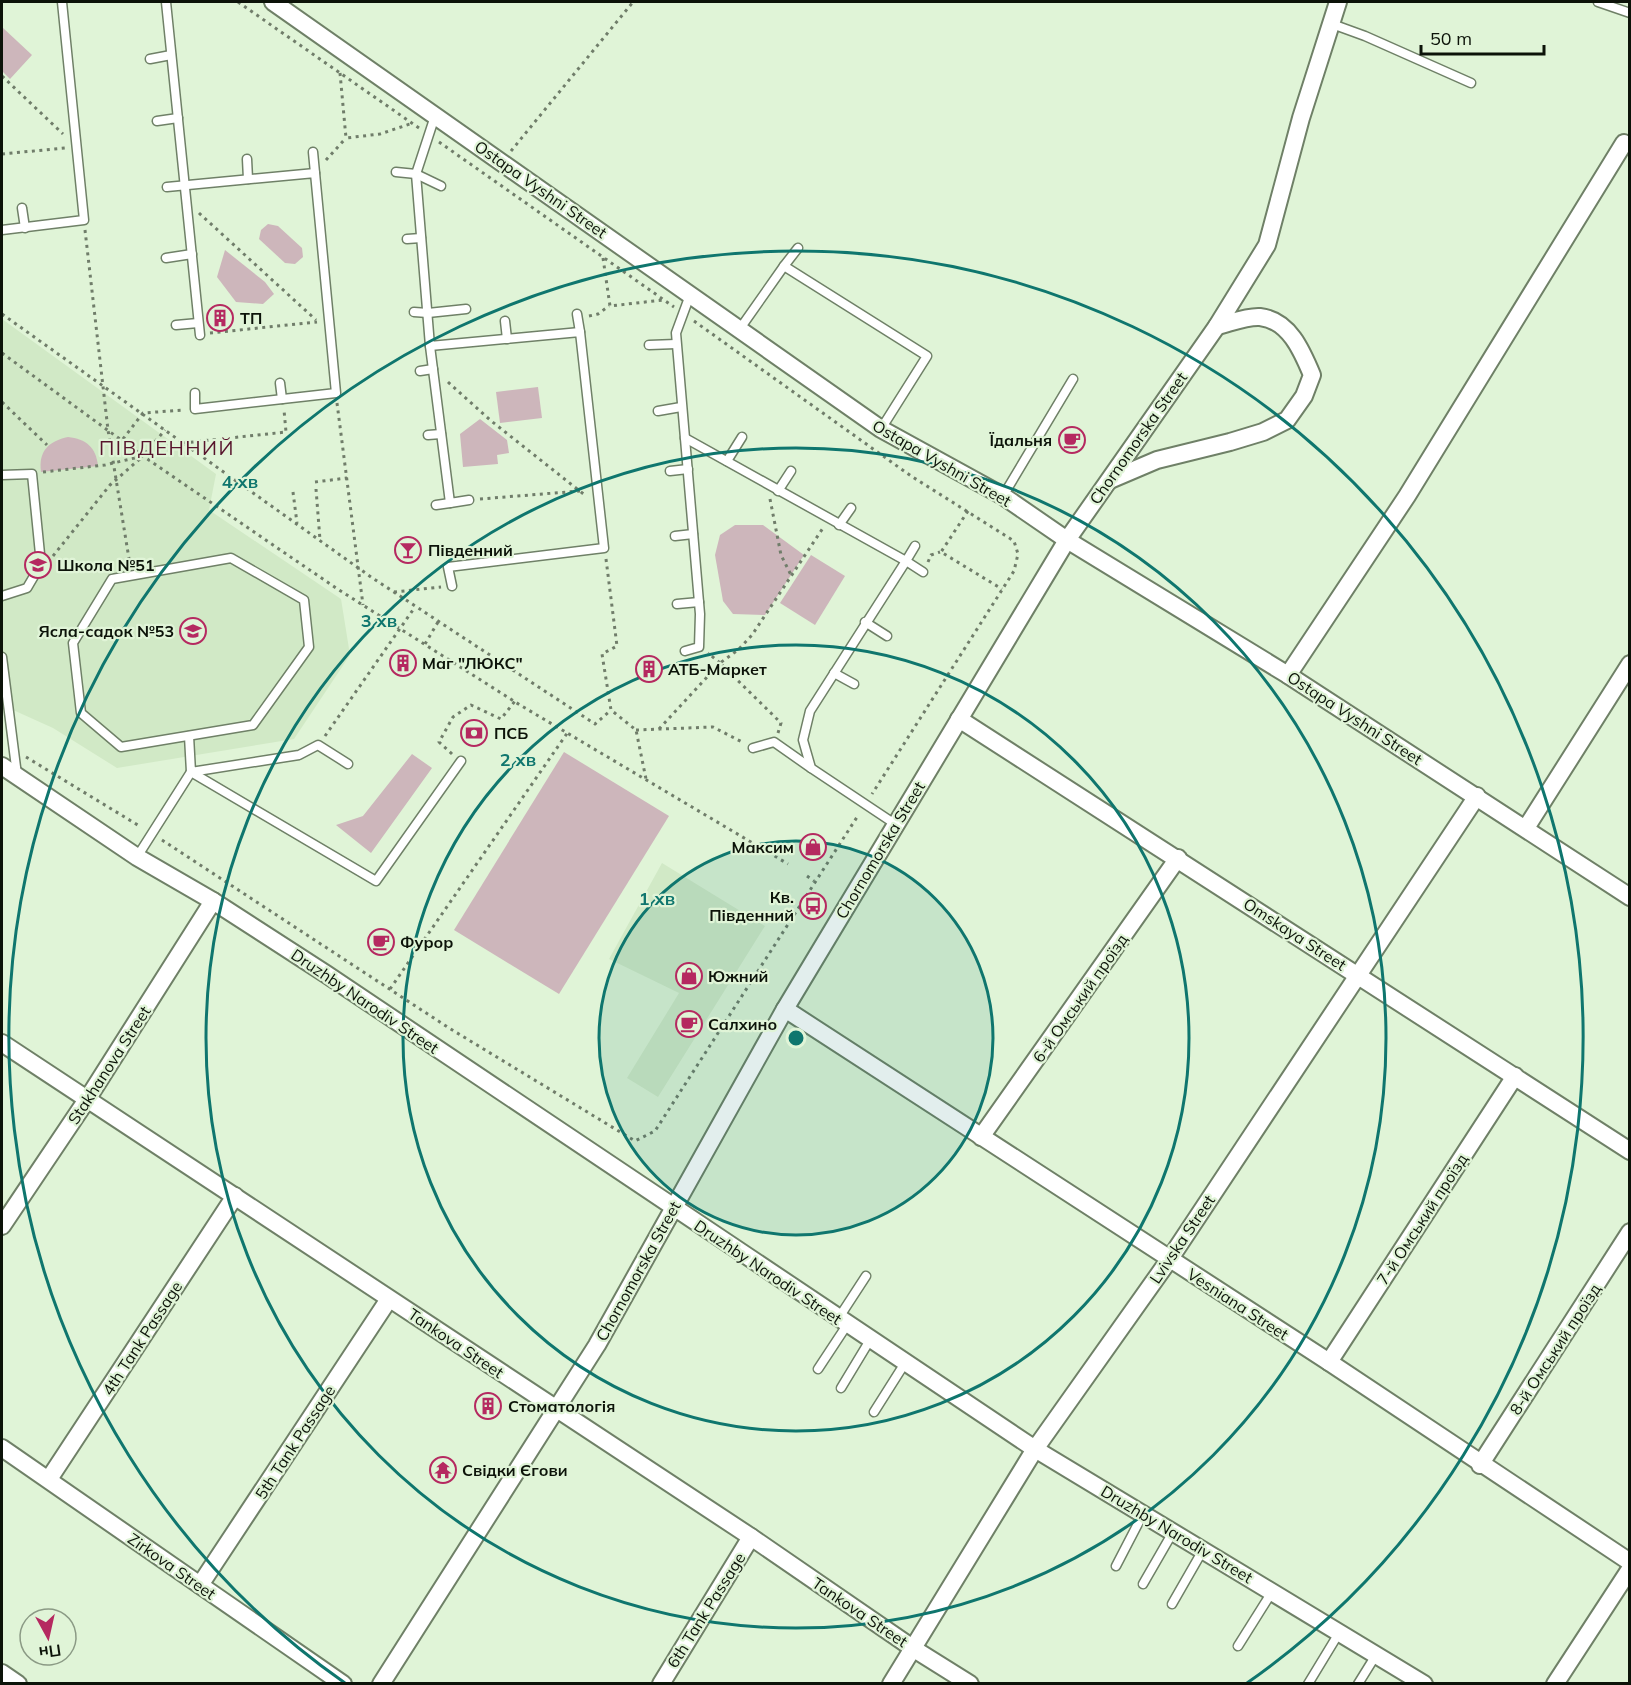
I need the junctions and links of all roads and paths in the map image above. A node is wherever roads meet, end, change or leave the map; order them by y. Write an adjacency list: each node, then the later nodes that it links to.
1 (62, 2): 22 (lane)
2 (166, 2): 10 (lane)
3 (238, 2): 12 (path)
4 (273, 2): 15 (street, Ostapa Vyshni Street)
5 (633, 2): 26 (path)
6 (1338, 2): 9 (street, Chornomorska Street)
7 (1598, 2): 8 (lane)
8 (1629, 13)
9 (1332, 24): 14 (lane); 59 (street, Chornomorska Street)
10 (171, 55): 11 (lane); 16 (lane)
11 (150, 59)
12 (340, 73): 18 (path); 20 (path)
13 (2, 76): 22 (path)
14 (1471, 83)
15 (435, 115): 19 (lane); 26 (street, Ostapa Vyshni Street)
16 (178, 118): 17 (lane); 31 (lane)
17 (157, 121)
18 (412, 123): 19 (path); 20 (path)
19 (429, 135): 29 (lane); 43 (path)
20 (346, 138): 28 (path)
21 (1627, 138): 150 (street)
22 (77, 147): 24 (path); 36 (lane)
23 (314, 152): 28 (lane)
24 (2, 154)
25 (247, 159): 30 (lane)
26 (502, 161): 46 (street, Ostapa Vyshni Street)
27 (396, 172): 29 (lane)
28 (315, 173): 30 (lane); 62 (lane)
29 (416, 174): 32 (lane); 40 (lane)
30 (248, 179): 31 (lane)
31 (185, 184): 33 (lane); 34 (lane)
32 (441, 186)
33 (167, 187)
34 (187, 202): 42 (lane); 56 (path)
35 (22, 208): 37 (lane)
36 (84, 220): 37 (lane); 73 (path)
37 (25, 228): 38 (lane)
38 (2, 231)
39 (408, 238): 40 (lane)
40 (421, 238): 51 (lane)
41 (798, 248): 45 (lane)
42 (192, 255): 44 (lane); 57 (lane)
43 (603, 257): 47 (path); 48 (path)
44 (166, 258)
45 (784, 266): 60 (lane); 82 (lane)
46 (690, 296): 53 (lane); 60 (street, Ostapa Vyshni Street)
47 (664, 300): 48 (path); 53 (path)
48 (610, 306): 54 (path)
49 (466, 309): 51 (lane)
50 (414, 312): 51 (lane)
51 (428, 313): 67 (lane)
52 (2, 314): 73 (path)
53 (683, 314): 65 (lane); 115 (path)
54 (578, 316): 61 (lane)
55 (505, 321): 64 (lane)
56 (317, 322): 62 (path); 63 (path)
57 (198, 323): 58 (lane); 63 (lane)
58 (176, 325)
59 (1217, 326): 103 (street, Chornomorska Street); 103 (street)
60 (739, 330): 82 (street, Ostapa Vyshni Street)
61 (580, 332): 64 (lane); 113 (lane)
62 (331, 334): 75 (lane)
63 (200, 335)
64 (507, 339): 67 (lane)
65 (676, 344): 66 (lane); 78 (lane)
66 (650, 345)
67 (430, 346): 69 (lane)
68 (2, 353): 83 (path)
69 (433, 369): 70 (lane); 85 (lane); 106 (path)
70 (420, 371)
71 (1073, 379): 109 (lane)
72 (280, 383): 76 (lane)
73 (103, 387): 81 (path); 83 (path)
74 (195, 393): 79 (lane)
75 (336, 393): 76 (lane); 100 (path)
76 (282, 399): 79 (lane); 90 (path)
77 (2, 402): 91 (path)
78 (681, 407): 80 (lane); 88 (lane)
79 (195, 409): 81 (path)
80 (658, 411)
81 (142, 413): 84 (path); 89 (path)
82 (881, 429): 109 (street, Ostapa Vyshni Street)
83 (108, 430): 89 (path); 94 (path)
84 (165, 430): 90 (path); 92 (path)
85 (441, 434): 86 (lane); 111 (lane)
86 (428, 435)
87 (742, 437): 93 (lane)
88 (685, 438): 93 (lane); 95 (lane)
89 (123, 440): 92 (path)
90 (183, 443): 117 (path)
91 (47, 445)
92 (143, 456): 94 (path); 101 (path); 138 (path)
93 (727, 461): 104 (lane)
94 (113, 463): 98 (path); 101 (path)
95 (688, 469): 96 (lane); 119 (lane)
96 (670, 471)
97 (791, 471): 107 (lane)
98 (32, 474): 99 (lane); 127 (lane)
99 (2, 476)
100 (347, 478): 102 (path); 128 (path)
101 (116, 480): 127 (path); 131 (path)
102 (315, 482)
103 (1106, 483): 122 (street, Chornomorska Street)
104 (768, 485): 107 (lane); 130 (path)
105 (316, 489): 121 (path)
106 (580, 491): 110 (path); 113 (path)
107 (778, 491): 116 (lane)
108 (293, 492): 117 (path)
109 (1003, 496): 122 (street, Ostapa Vyshni Street)
110 (469, 500): 111 (lane)
111 (450, 503): 112 (lane)
112 (436, 505)
113 (600, 506): 124 (lane)
114 (851, 508): 118 (lane)
115 (968, 511): 125 (path); 133 (path)
116 (829, 520): 118 (lane); 130 (path)
117 (297, 524): 121 (path)
118 (839, 525): 126 (lane)
119 (693, 534): 120 (lane); 136 (lane)
120 (675, 536)
121 (320, 540): 128 (path)
122 (1067, 540): 150 (street, Ostapa Vyshni Street); 154 (street, Chornomorska Street)
123 (915, 546): 126 (lane)
124 (604, 548): 132 (lane); 153 (path)
125 (941, 552): 129 (path); 133 (path)
126 (906, 561): 129 (lane); 141 (lane)
127 (41, 564): 135 (lane)
128 (359, 568): 134 (path); 138 (path)
129 (923, 572)
130 (791, 575): 147 (path)
131 (132, 576): 158 (lane); 158 (lane)
132 (452, 586): 134 (path)
133 (1002, 589): 171 (path)
134 (394, 592): 139 (path)
135 (2, 596)
136 (699, 602): 137 (lane); 145 (lane)
137 (678, 604)
138 (363, 605): 142 (path)
139 (415, 607): 140 (path); 142 (path)
140 (438, 622): 144 (path); 153 (path)
141 (865, 622): 143 (lane); 149 (lane)
142 (400, 628): 144 (path); 160 (path)
143 (887, 636)
144 (424, 644): 152 (path)
145 (685, 651)
146 (2, 657): 162 (lane)
147 (720, 663): 155 (path); 159 (path)
148 (1629, 664): 173 (street)
149 (834, 673): 151 (lane); 166 (lane)
150 (1288, 675): 170 (street, Ostapa Vyshni Street)
151 (854, 684)
152 (515, 701): 157 (path); 163 (path)
153 (611, 710): 156 (path)
154 (959, 719): 172 (street, Chornomorska Street); 176 (street, Omskaya Street)
155 (659, 729): 156 (path); 161 (path)
156 (636, 730): 169 (path)
157 (568, 732): 169 (path); 183 (path)
158 (189, 736): 167 (lane)
159 (774, 742): 161 (lane); 166 (lane)
160 (318, 745): 164 (lane); 167 (lane)
161 (753, 748)
162 (15, 751): 168 (lane); 174 (path)
163 (460, 761): 167 (lane)
164 (348, 764)
165 (2, 766): 168 (street, Druzhby Narodiv Street)
166 (811, 768): 171 (lane)
167 (191, 772): 174 (lane)
168 (17, 776): 175 (street, Druzhby Narodiv Street)
169 (646, 779): 177 (path)
170 (1477, 796): 173 (street, Ostapa Vyshni Street); 182 (street, Lvivska Street)
171 (866, 804): 172 (lane); 179 (path)
172 (895, 824): 184 (street, Chornomorska Street)
173 (1526, 828): 180 (street, Ostapa Vyshni Street)
174 (153, 835): 175 (lane); 183 (path)
175 (137, 857): 181 (street, Druzhby Narodiv Street)
176 (1178, 858): 182 (street, Omskaya Street); 188 (street, 6-й Омський проїзд)
177 (788, 864)
178 (807, 876): 179 (path)
179 (814, 881): 183 (path)
180 (1629, 897)
181 (213, 901): 187 (street, Stakhanova Street); 191 (street, Druzhby Narodiv Street)
182 (1357, 974): 186 (street, Omskaya Street); 194 (street, Lvivska Street)
183 (390, 989)
184 (785, 1009): 188 (street, Vesniana Street); 191 (street, Chornomorska Street)
185 (2, 1043): 187 (street, Tankova Street)
186 (1515, 1076): 189 (street, Omskaya Street); 199 (street, 7-й Омський проїзд)
187 (88, 1098): 190 (street, Tankova Street); 192 (street, Stakhanova Street)
188 (981, 1137): 194 (street, Vesniana Street)
189 (1629, 1151)
190 (235, 1196): 196 (street, Tankova Street); 208 (street, 4th Tank Passage)
191 (673, 1208): 197 (street, Druzhby Narodiv Street); 203 (street, Chornomorska Street)
192 (2, 1226)
193 (1629, 1233): 207 (street, 8-й Омський проїзд)
194 (1169, 1260): 199 (street, Vesniana Street); 206 (street, Lvivska Street)
195 (866, 1276): 197 (lane)
196 (389, 1299): 203 (street, Tankova Street); 217 (street, 5th Tank Passage)
197 (842, 1322): 198 (street, Druzhby Narodiv Street); 201 (lane)
198 (870, 1340): 200 (street, Druzhby Narodiv Street); 202 (lane)
199 (1329, 1362): 207 (street, Vesniana Street)
200 (905, 1364): 204 (lane); 206 (street, Druzhby Narodiv Street)
201 (818, 1369)
202 (841, 1388)
203 (556, 1410): 211 (street, Tankova Street); 228 (street, Chornomorska Street)
204 (874, 1412)
205 (2, 1448): 208 (street, Zirkova Street)
206 (1035, 1449): 209 (street, Druzhby Narodiv Street); 222 (street, Lvivska Street)
207 (1480, 1465): 213 (street, Vesniana Street)
208 (48, 1479): 217 (street, Zirkova Street)
209 (1143, 1514): 210 (street, Druzhby Narodiv Street); 214 (lane)
210 (1173, 1532): 212 (street, Druzhby Narodiv Street); 216 (lane)
211 (751, 1538): 222 (street, Tankova Street); 229 (street, 6th Tank Passage)
212 (1203, 1550): 218 (street, Druzhby Narodiv Street); 219 (lane)
213 (1629, 1562)
214 (1116, 1566)
215 (1629, 1569): 235 (street)
216 (1143, 1584)
217 (200, 1585): 227 (street, Zirkova Street)
218 (1272, 1592): 220 (street, Druzhby Narodiv Street); 221 (lane)
219 (1172, 1604)
220 (1339, 1633): 223 (street, Druzhby Narodiv Street); 232 (lane)
221 (1238, 1646)
222 (914, 1649): 230 (street, Lvivska Street); 231 (street, Tankova Street)
223 (1376, 1655): 225 (street, Druzhby Narodiv Street); 233 (lane)
224 (2, 1673): 226 (street)
225 (1403, 1678): 234 (street, Druzhby Narodiv Street)
226 (18, 1683)
227 (343, 1683)
228 (381, 1683)
229 (661, 1683)
230 (891, 1683)
231 (970, 1683)
232 (1308, 1683)
233 (1358, 1683)
234 (1424, 1683)
235 (1555, 1683)

